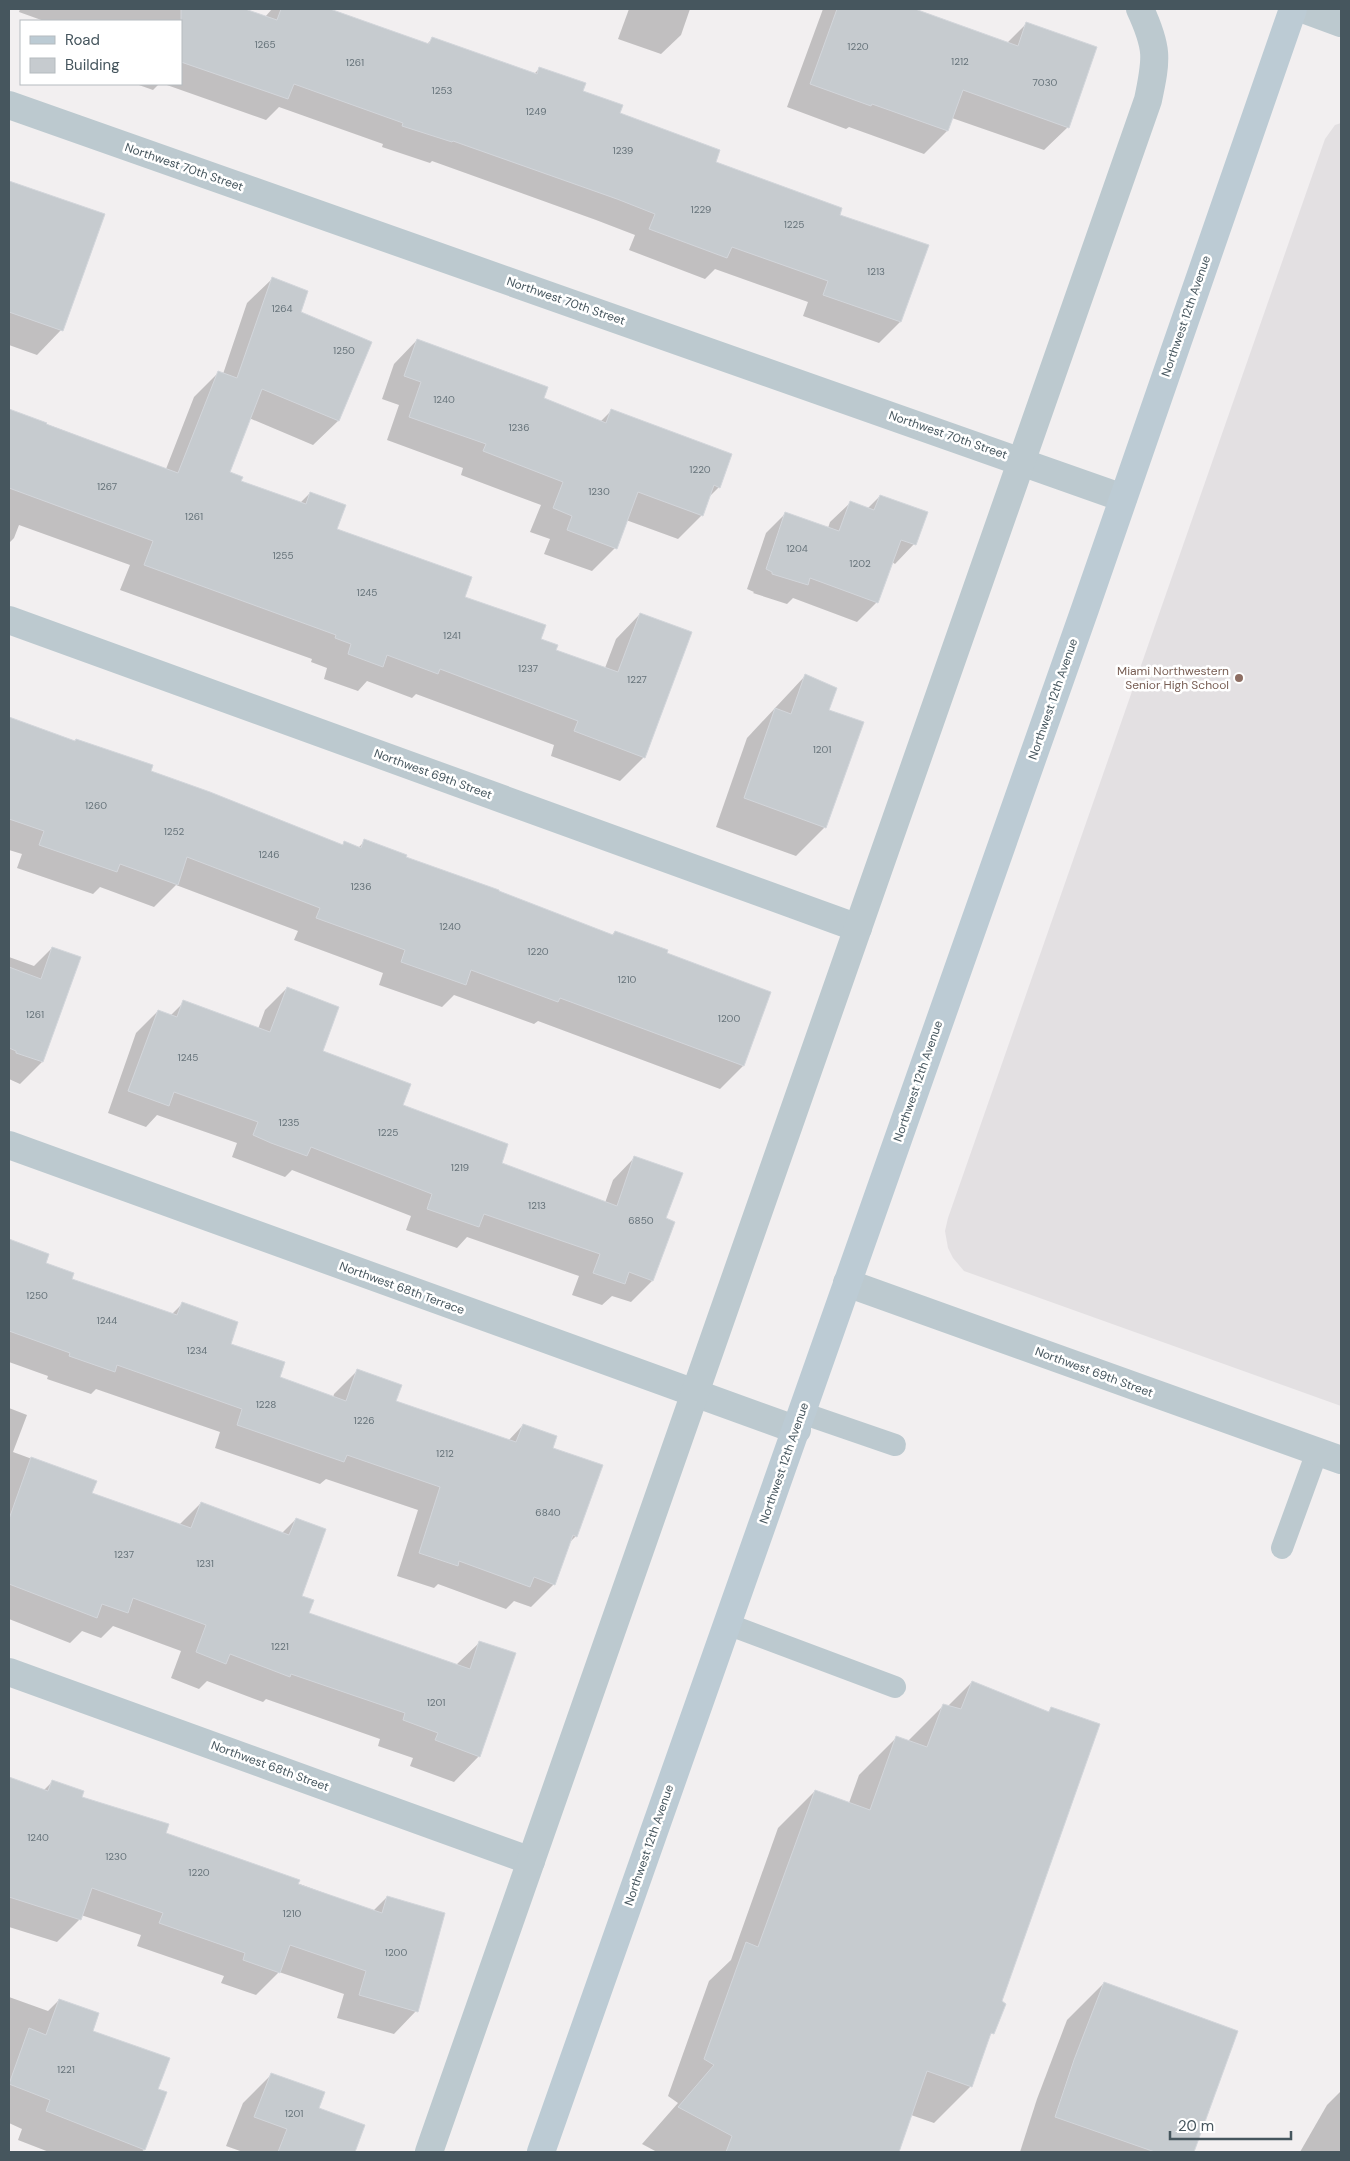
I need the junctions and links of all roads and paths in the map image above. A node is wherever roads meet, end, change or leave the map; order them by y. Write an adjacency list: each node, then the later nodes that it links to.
1 (1140, 9): 6 (street)
2 (1293, 9): 7 (main road, Northwest 12th Avenue)
3 (1302, 9): 4 (street)
4 (1341, 24)
5 (9, 105): 6 (street, Northwest 70th Street)
6 (1022, 461): 7 (street, Northwest 70th Street); 9 (street)
7 (1123, 498): 11 (main road, Northwest 12th Avenue)
8 (9, 620): 9 (street, Northwest 69th Street)
9 (858, 928): 12 (street)
10 (9, 1145): 12 (street, Northwest 68th Terrace)
11 (847, 1283): 13 (main road, Northwest 12th Avenue); 15 (street, Northwest 69th Street)
12 (694, 1394): 13 (street, Northwest 68th Terrace); 20 (street)
13 (799, 1421): 14 (lane); 17 (main road, Northwest 12th Avenue)
14 (895, 1445)
15 (1329, 1456): 16 (lane)
16 (1282, 1548)
17 (727, 1624): 19 (lane); 22 (main road, Northwest 12th Avenue)
18 (9, 1672): 20 (street, Northwest 68th Street)
19 (895, 1687)
20 (531, 1861): 21 (street)
21 (429, 2152)
22 (541, 2152)

